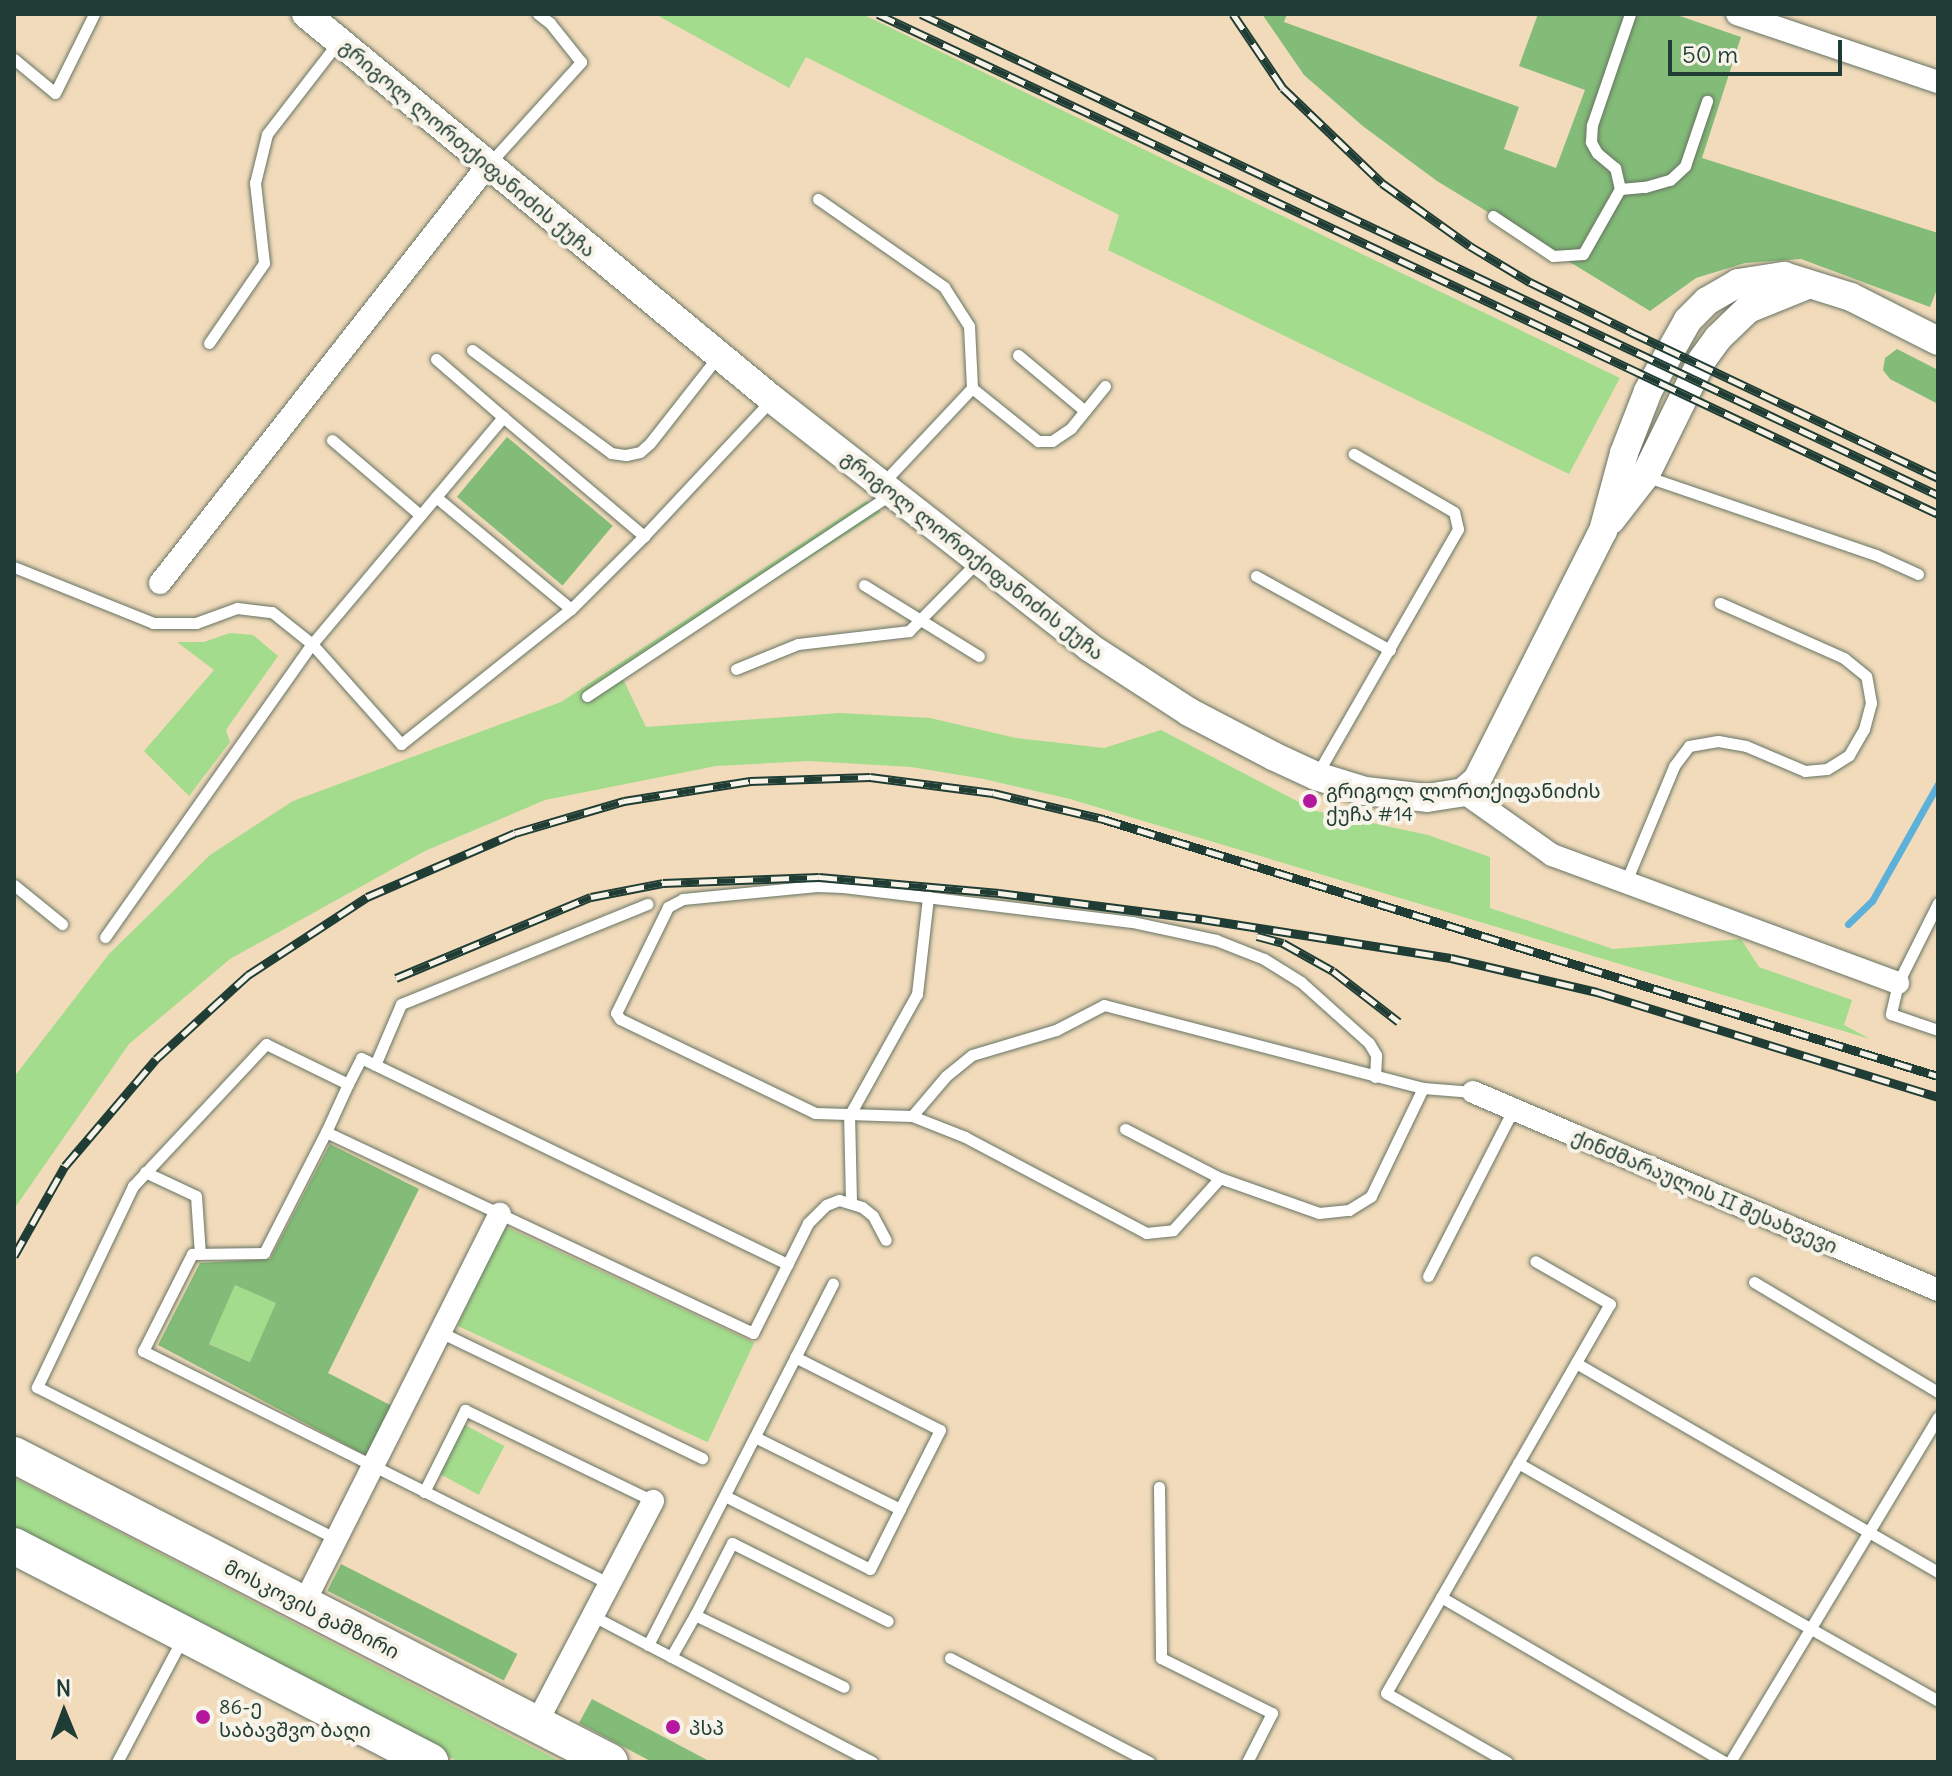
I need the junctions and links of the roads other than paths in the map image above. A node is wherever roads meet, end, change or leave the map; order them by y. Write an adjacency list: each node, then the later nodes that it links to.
1 (94, 14): 7 (lane)
2 (306, 14): 6 (street, გრიგოლ ლორთქიფანიძის ქუჩა)
3 (538, 14): 10 (lane)
4 (1630, 14): 11 (lane)
5 (1737, 14): 8 (street)
6 (339, 41): 10 (street, გრიგოლ ლორთქიფანიძის ქუჩა); 16 (lane)
7 (14, 59)
8 (1938, 82)
9 (1707, 101): 11 (lane)
10 (488, 165): 18 (street, გრიგოლ ლორთქიფანიძის ქუჩა); 38 (street)
11 (1620, 189): 13 (lane)
12 (818, 199): 22 (lane)
13 (1493, 216)
14 (1811, 283): 15 (street); 28 (street); 32 (street)
15 (1938, 341)
16 (209, 343)
17 (472, 350): 18 (lane)
18 (719, 355): 23 (street, გრიგოლ ლორთქიფანიძის ქუჩა)
19 (1018, 355): 24 (lane)
20 (436, 359): 25 (lane)
21 (1105, 386): 24 (lane)
22 (972, 388): 24 (lane); 29 (lane)
23 (772, 399): 29 (street, გრიგოლ ლორთქიფანიძის ქუჩა); 33 (lane)
24 (1085, 411)
25 (503, 417): 30 (lane); 33 (lane)
26 (332, 440): 31 (lane)
27 (1354, 454): 44 (lane)
28 (1645, 476): 32 (street); 36 (lane)
29 (886, 489): 34 (street, გრიგოლ ლორთქიფანიძის ქუჩა); 47 (lane)
30 (436, 497): 31 (lane); 41 (lane)
31 (420, 515): 43 (lane)
32 (1603, 531): 49 (street)
33 (644, 536): 41 (lane)
34 (977, 562): 42 (lane); 48 (street, გრიგოლ ლორთქიფანიძის ქუჩა)
35 (14, 567): 43 (lane)
36 (1918, 574)
37 (1256, 576): 44 (lane)
38 (160, 583)
39 (864, 585): 42 (lane)
40 (1720, 603): 50 (lane)
41 (571, 609): 43 (lane)
42 (920, 619): 45 (lane); 46 (lane)
43 (312, 644): 56 (lane)
44 (1390, 650): 48 (lane)
45 (979, 656)
46 (736, 669)
47 (587, 696)
48 (1316, 776): 49 (street, გრიგოლ ლორთქიფანიძის ქუჩა)
49 (1463, 792): 50 (street)
50 (1625, 884): 57 (street)
51 (14, 885): 55 (lane)
52 (928, 897): 60 (lane); 65 (lane); 65 (lane)
53 (1938, 903): 57 (lane)
54 (647, 904): 59 (lane)
55 (62, 924)
56 (105, 937)
57 (1898, 983): 58 (lane)
58 (1938, 1030)
59 (375, 1065): 61 (lane); 76 (lane)
60 (1375, 1077): 62 (lane); 66 (lane)
61 (348, 1084): 68 (lane); 69 (lane)
62 (1423, 1088): 63 (lane); 70 (lane)
63 (1473, 1092): 64 (street, ქინძმარაულის II შესახვევი)
64 (1513, 1110): 77 (lane); 80 (street, ქინძმარაულის II შესახვევი)
65 (849, 1116): 66 (lane); 71 (lane)
66 (912, 1116): 70 (lane)
67 (1125, 1129): 70 (lane)
68 (326, 1132): 72 (lane); 74 (lane)
69 (145, 1172): 74 (lane); 97 (lane)
70 (1220, 1178)
71 (851, 1201): 73 (lane); 76 (lane)
72 (500, 1214): 76 (lane); 81 (street)
73 (886, 1240)
74 (200, 1254): 90 (lane)
75 (1535, 1261): 83 (lane)
76 (788, 1264)
77 (1428, 1276)
78 (1754, 1282): 84 (lane)
79 (833, 1284): 82 (lane)
80 (1938, 1290)
81 (440, 1332): 88 (lane); 90 (street)
82 (795, 1357): 86 (lane); 95 (lane)
83 (1576, 1363): 89 (lane); 96 (lane)
84 (1938, 1392)
85 (1938, 1417): 96 (lane)
86 (755, 1437): 93 (lane); 95 (lane)
87 (14, 1455): 102 (main road, მოსკოვის გამზირი)
88 (702, 1458)
89 (1518, 1463): 101 (lane); 106 (lane)
90 (373, 1466): 92 (lane); 97 (street)
91 (1159, 1487): 120 (lane)
92 (424, 1492): 94 (lane); 100 (lane)
93 (725, 1496): 95 (lane); 108 (lane)
94 (653, 1501): 100 (street)
95 (900, 1509)
96 (1868, 1533): 99 (lane); 106 (lane)
97 (336, 1539): 102 (street)
98 (14, 1546): 107 (main road)
99 (1938, 1572)
100 (610, 1584): 104 (street)
101 (1441, 1597): 121 (lane); 122 (lane)
102 (303, 1605): 113 (main road, მოსკოვის გამზირი)
103 (695, 1615): 105 (lane); 109 (lane); 111 (lane)
104 (593, 1616): 108 (lane); 113 (street)
105 (888, 1621)
106 (1810, 1629): 112 (lane); 123 (lane)
107 (184, 1635): 115 (lane); 116 (main road)
108 (648, 1645): 109 (lane)
109 (671, 1657): 118 (lane)
110 (950, 1658): 119 (lane)
111 (844, 1687)
112 (1938, 1701)
113 (536, 1724): 114 (main road, მოსკოვის გამზირი)
114 (577, 1751): 117 (main road, მოსკოვის გამზირი)
115 (117, 1762)
116 (430, 1762)
117 (610, 1762)
118 (872, 1762)
119 (1149, 1762)
120 (1247, 1762)
121 (1507, 1762)
122 (1724, 1762)
123 (1730, 1762)

